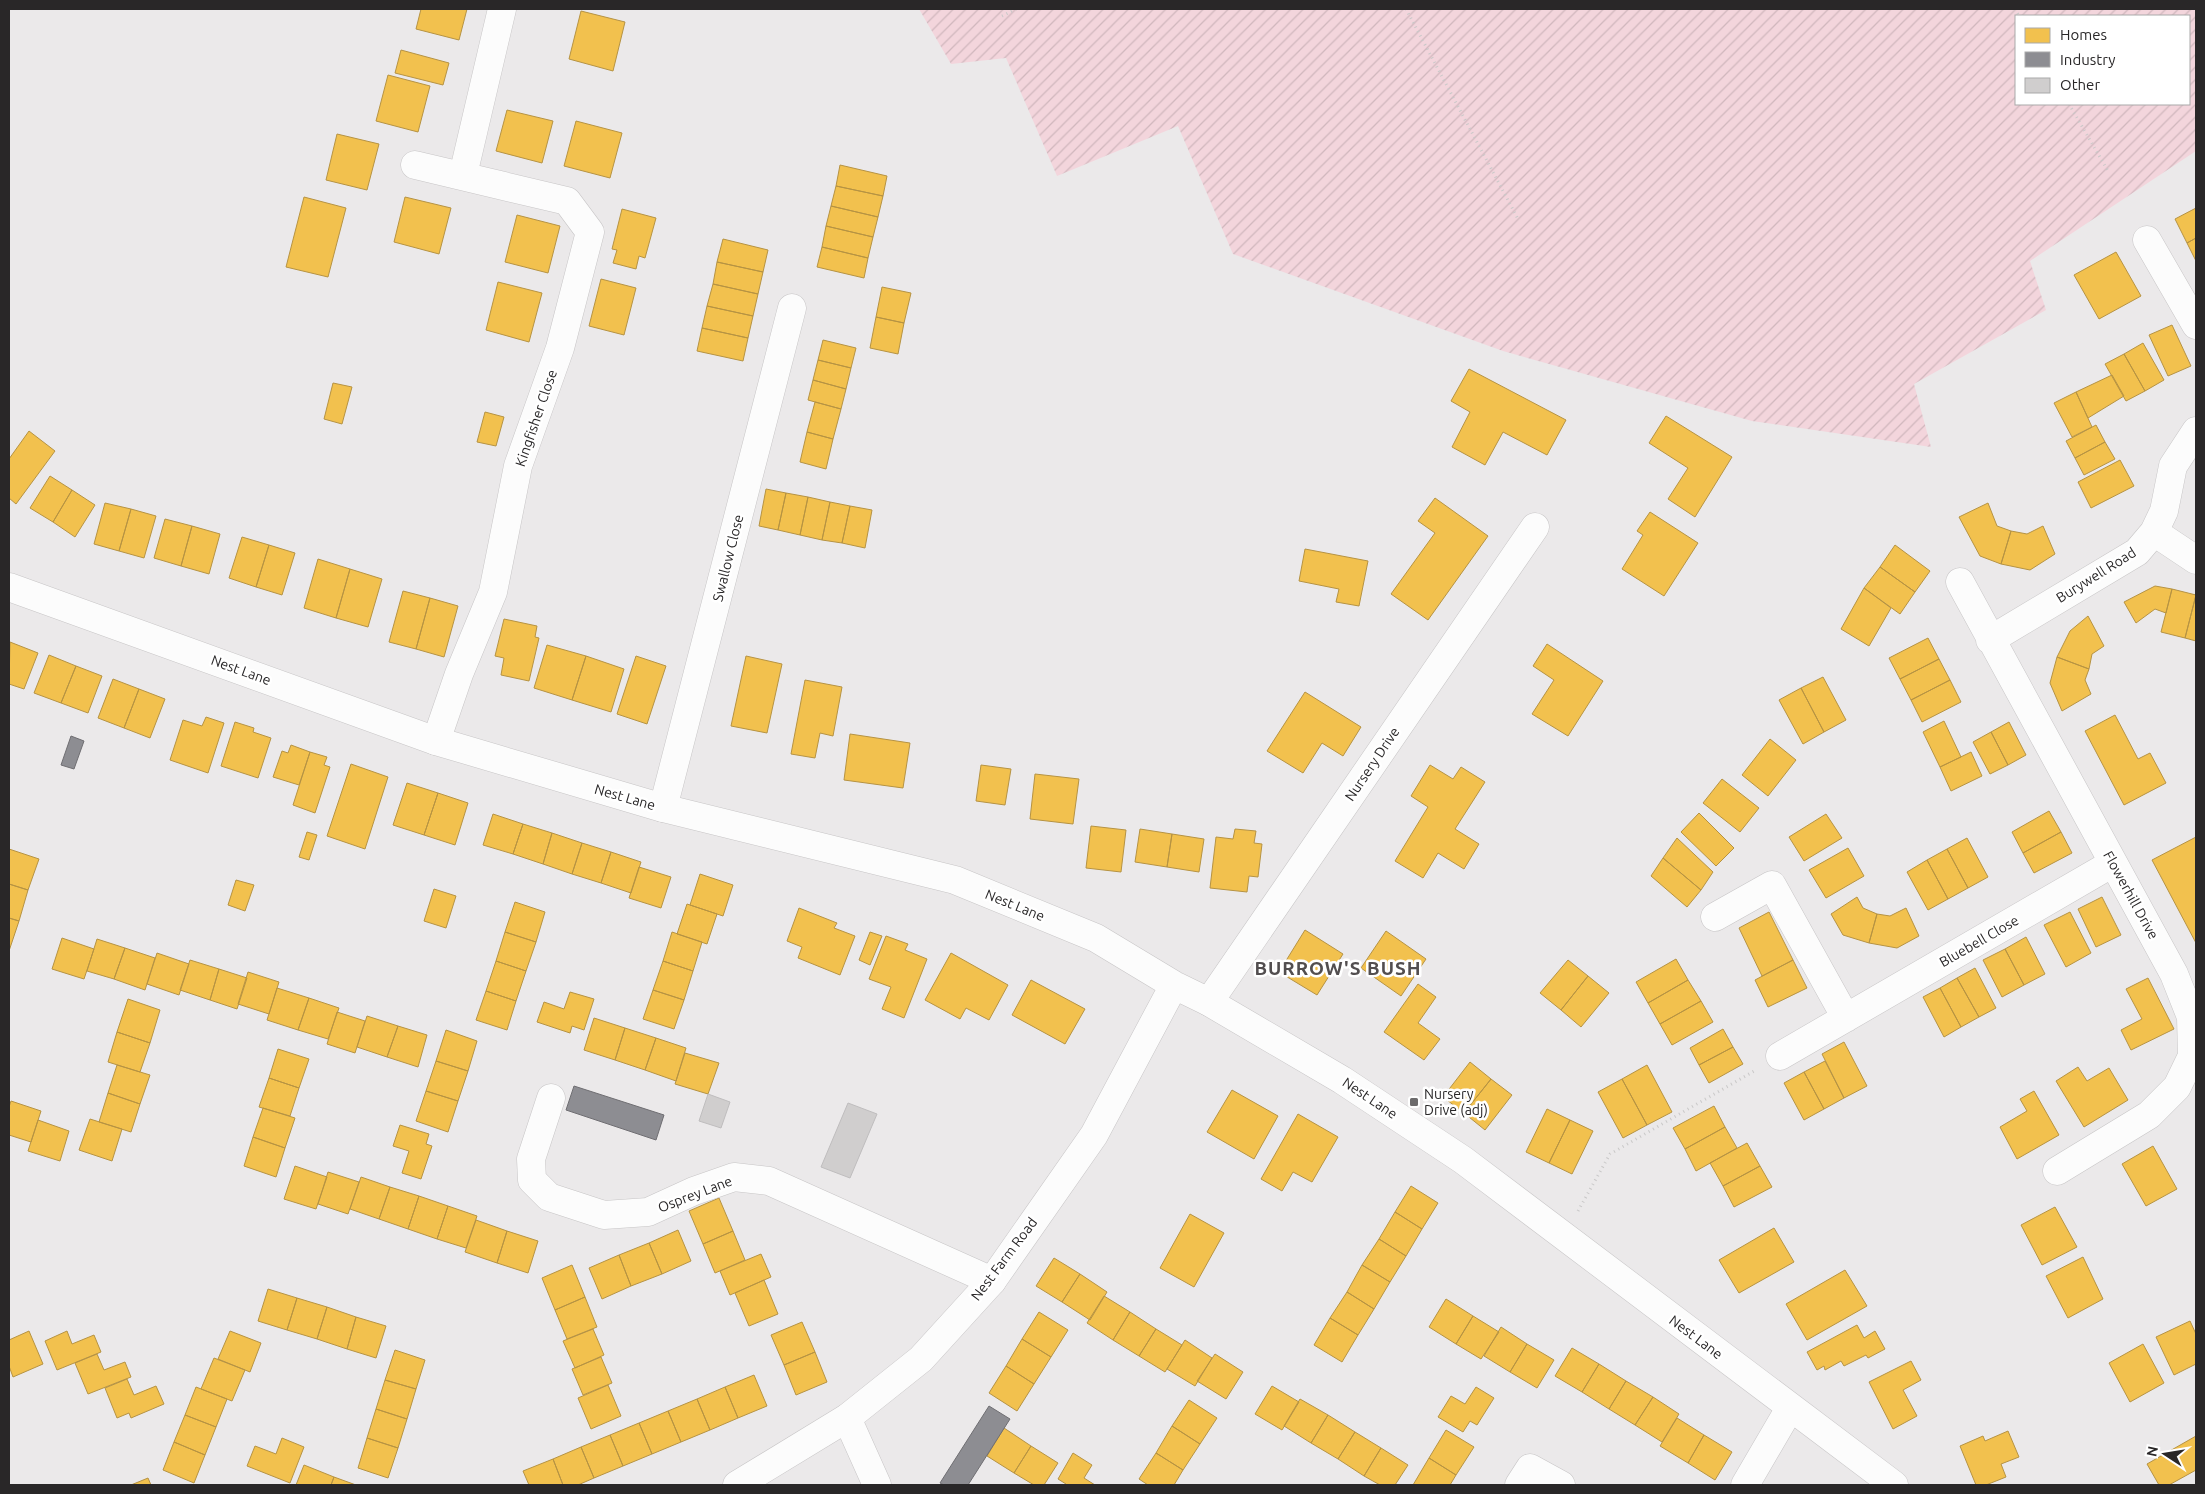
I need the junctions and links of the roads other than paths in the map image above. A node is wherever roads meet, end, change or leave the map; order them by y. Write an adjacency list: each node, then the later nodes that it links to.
1 (502, 9): 3 (street)
2 (415, 165): 3 (street, Kingfisher Close)
3 (463, 175): 14 (street, Kingfisher Close)
4 (2147, 240): 6 (street)
5 (792, 308): 15 (street, Swallow Close)
6 (2196, 325)
7 (2196, 431): 9 (street, Burywell Road)
8 (1535, 527): 19 (street, Nursery Drive)
9 (2154, 532): 10 (street); 13 (street, Burywell Road)
10 (2196, 560)
11 (1960, 582): 13 (street, Flowerhill Drive)
12 (9, 586): 14 (street, Nest Lane)
13 (1990, 640): 16 (street, Flowerhill Drive)
14 (436, 741): 15 (street, Nest Lane)
15 (663, 808): 18 (street, Nest Lane)
16 (2113, 864): 20 (street, Bluebell Close); 23 (street, Flowerhill Drive)
17 (1715, 917): 20 (street)
18 (1174, 985): 19 (street, Nest Lane); 24 (street, Nest Farm Road)
19 (1209, 1002): 25 (street, Nest Lane)
20 (1846, 1018): 21 (street, Bluebell Close)
21 (1780, 1056)
22 (551, 1098): 24 (street, Osprey Lane)
23 (2057, 1170)
24 (992, 1281): 26 (street, Nest Farm Road)
25 (1790, 1408): 31 (street); 32 (street, Nest Lane)
26 (847, 1418): 27 (street, Nest Farm Road); 28 (street)
27 (738, 1485)
28 (877, 1485)
29 (1519, 1485): 30 (street)
30 (1561, 1485)
31 (1746, 1485)
32 (1894, 1485)

